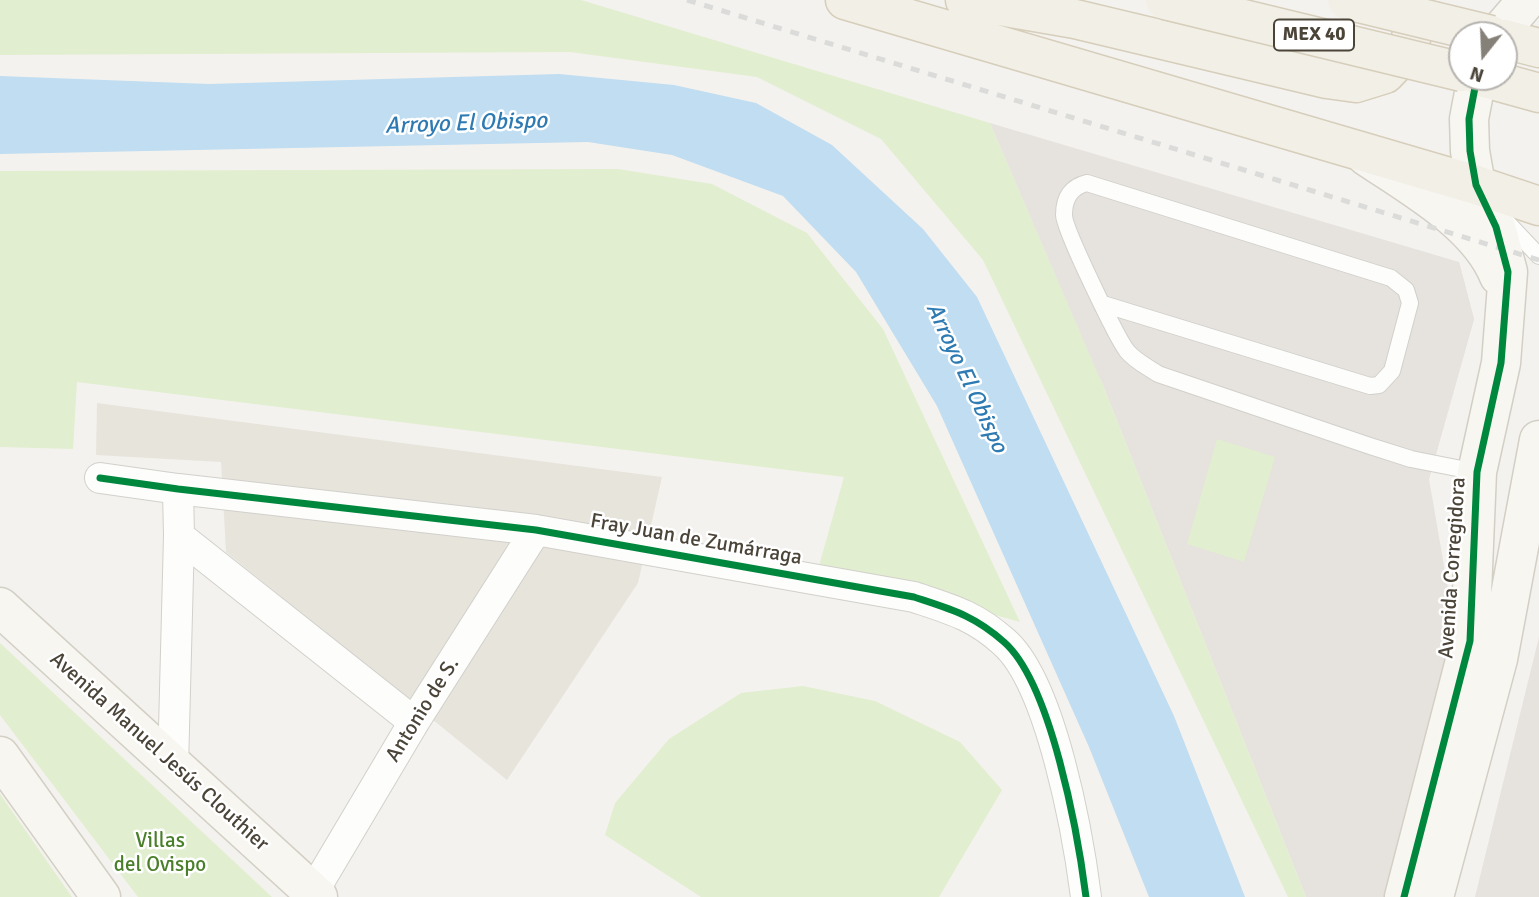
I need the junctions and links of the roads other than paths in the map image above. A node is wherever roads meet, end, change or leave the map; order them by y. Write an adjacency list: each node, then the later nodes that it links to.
1 (845, 0): 15 (main road)
2 (965, 0): 5 (main road)
3 (1166, 0): 11 (main road, MEX 40, bridge)
4 (1347, 0): 8 (main road, MEX 40, bridge)
5 (1412, 0)
6 (1527, 0): 7 (street)
7 (1509, 21)
8 (1448, 25)
9 (1518, 43): 10 (main road)
10 (1539, 48)
11 (1448, 69)
12 (1518, 87): 14 (main road)
13 (1476, 91): 16 (street, Avenida Corregidora)
14 (1539, 93)
15 (1359, 150): 16 (main road); 19 (street)
16 (1481, 195): 17 (main road); 18 (lane); 19 (street, Avenida Corregidora)
17 (1539, 206)
18 (1539, 256)
19 (1506, 295): 22 (street, Avenida Corregidora)
20 (1103, 304): 20 (lane); 22 (lane)
21 (1539, 440): 35 (street)
22 (1477, 472): 34 (street, Avenida Corregidora)
23 (100, 478): 24 (street, Fray Juan de Zumárraga)
24 (178, 489): 25 (street, Fray Juan de Zumárraga); 26 (street)
25 (536, 530): 28 (street, Antonio de S.); 33 (street, Fray Juan de Zumárraga)
26 (179, 536): 28 (street); 30 (street)
27 (0, 607): 30 (street, Avenida Manuel Jesús Clouthier)
28 (414, 722): 31 (street, Antonio de S.)
29 (0, 756): 32 (street)
30 (173, 767): 31 (street, Avenida Manuel Jesús Clouthier)
31 (316, 895)
32 (100, 897)
33 (1086, 897)
34 (1405, 897)
35 (1434, 897)

